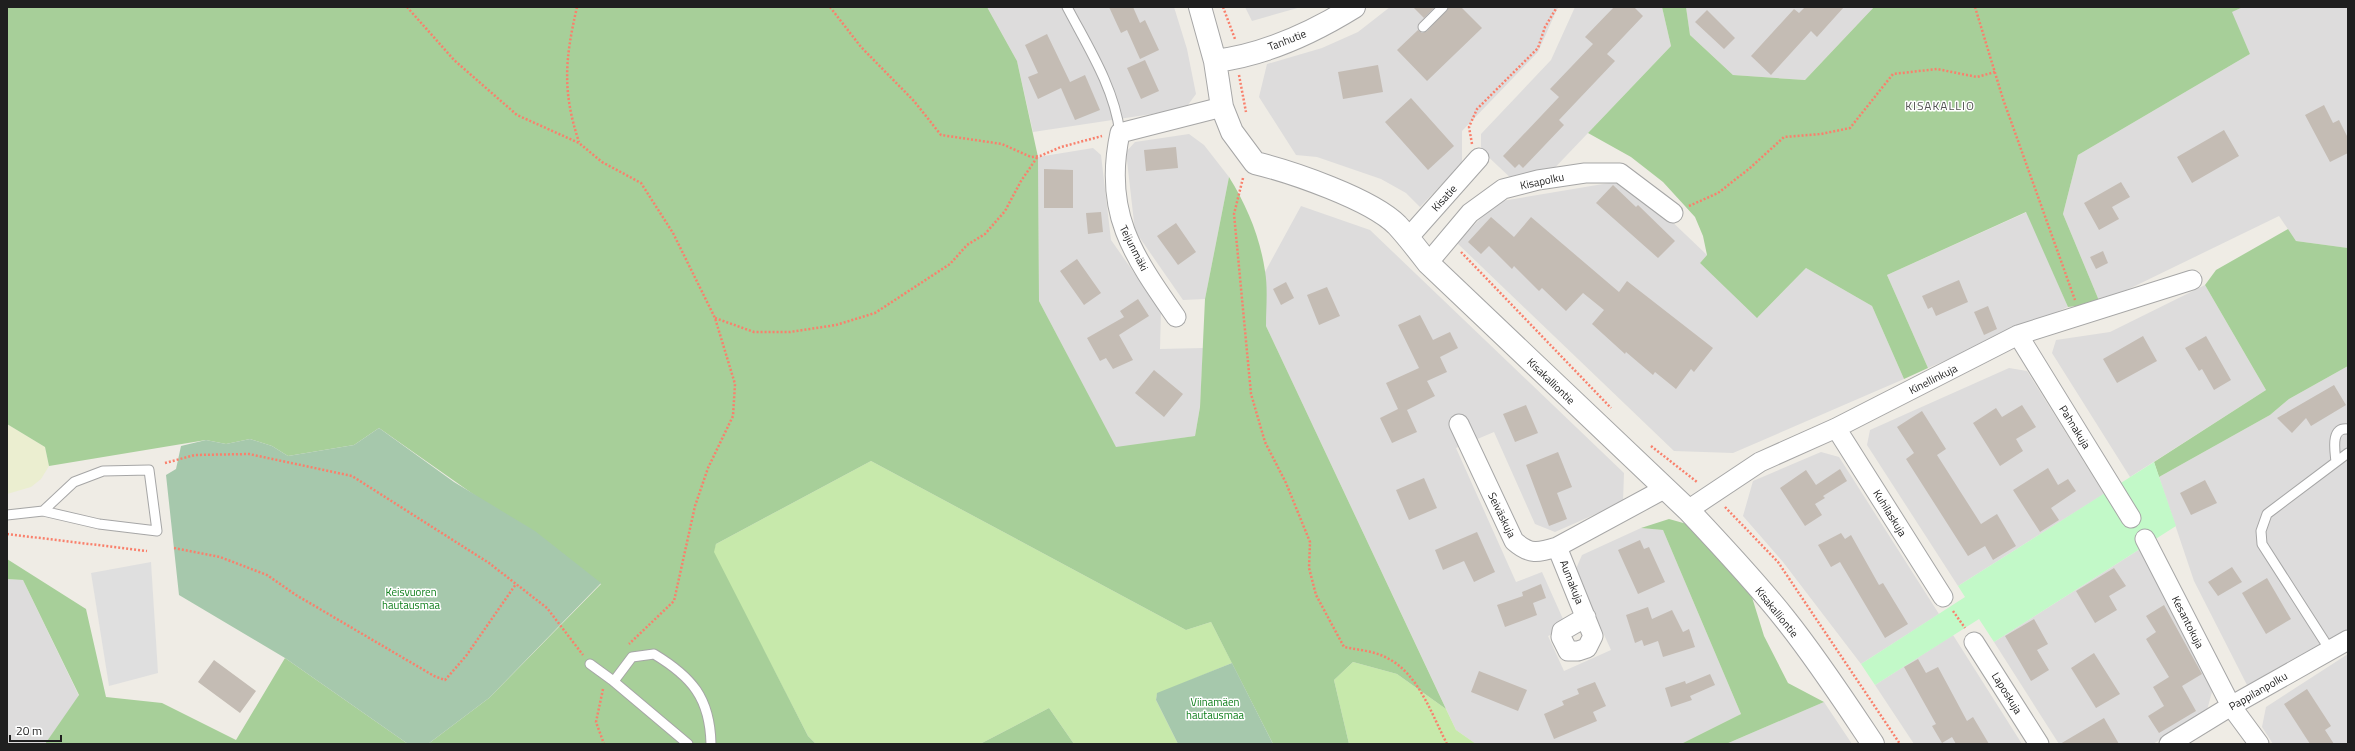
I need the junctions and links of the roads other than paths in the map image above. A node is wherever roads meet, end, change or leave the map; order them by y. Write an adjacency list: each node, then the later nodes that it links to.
1 (1067, 7): 8 (lane)
2 (1200, 7): 6 (street)
3 (1354, 7): 6 (street, Tanhutie)
4 (1443, 7): 5 (lane)
5 (1423, 27)
6 (1216, 61): 7 (street)
7 (1222, 107): 8 (street); 11 (street, Kisakalliontie)
8 (1120, 133): 14 (street, Teijunmäki)
9 (1479, 158): 11 (street, Kisatie)
10 (1674, 213): 12 (street, Kisapolku)
11 (1408, 238): 12 (street, Kisakalliontie)
12 (1428, 263): 21 (street, Kisakalliontie)
13 (2192, 280): 15 (street, Kinellinkuja)
14 (1176, 317)
15 (2018, 335): 17 (street, Kinellinkuja); 25 (street, Pahnakuja)
16 (1459, 424): 27 (street, Seiväskuja)
17 (1836, 428): 22 (street, Kinellinkuja); 28 (street, Kuhilaskuja)
18 (2348, 430): 20 (lane)
19 (2348, 453): 20 (lane)
20 (2336, 462): 32 (lane)
21 (1664, 490): 22 (street, Kisakalliontie); 27 (street, Seiväskuja)
22 (1688, 510): 38 (street, Kisakalliontie)
23 (43, 511): 23 (lane); 24 (lane)
24 (7, 515)
25 (2131, 518)
26 (2145, 539): 35 (street, Kesantokuja)
27 (1557, 547): 29 (street, Aumakuja)
28 (1943, 598)
29 (1586, 617)
30 (2348, 640): 32 (street, Pappilanpolku)
31 (1974, 642): 39 (street, Laposkuja)
32 (2330, 650): 35 (street, Pappilanpolku)
33 (590, 664): 34 (lane)
34 (610, 679): 36 (lane); 37 (lane)
35 (2231, 706): 40 (street, Pappilanpolku); 41 (street, Kesantokuja)
36 (688, 744)
37 (711, 744)
38 (1873, 744)
39 (2039, 744)
40 (2169, 744)
41 (2259, 744)

